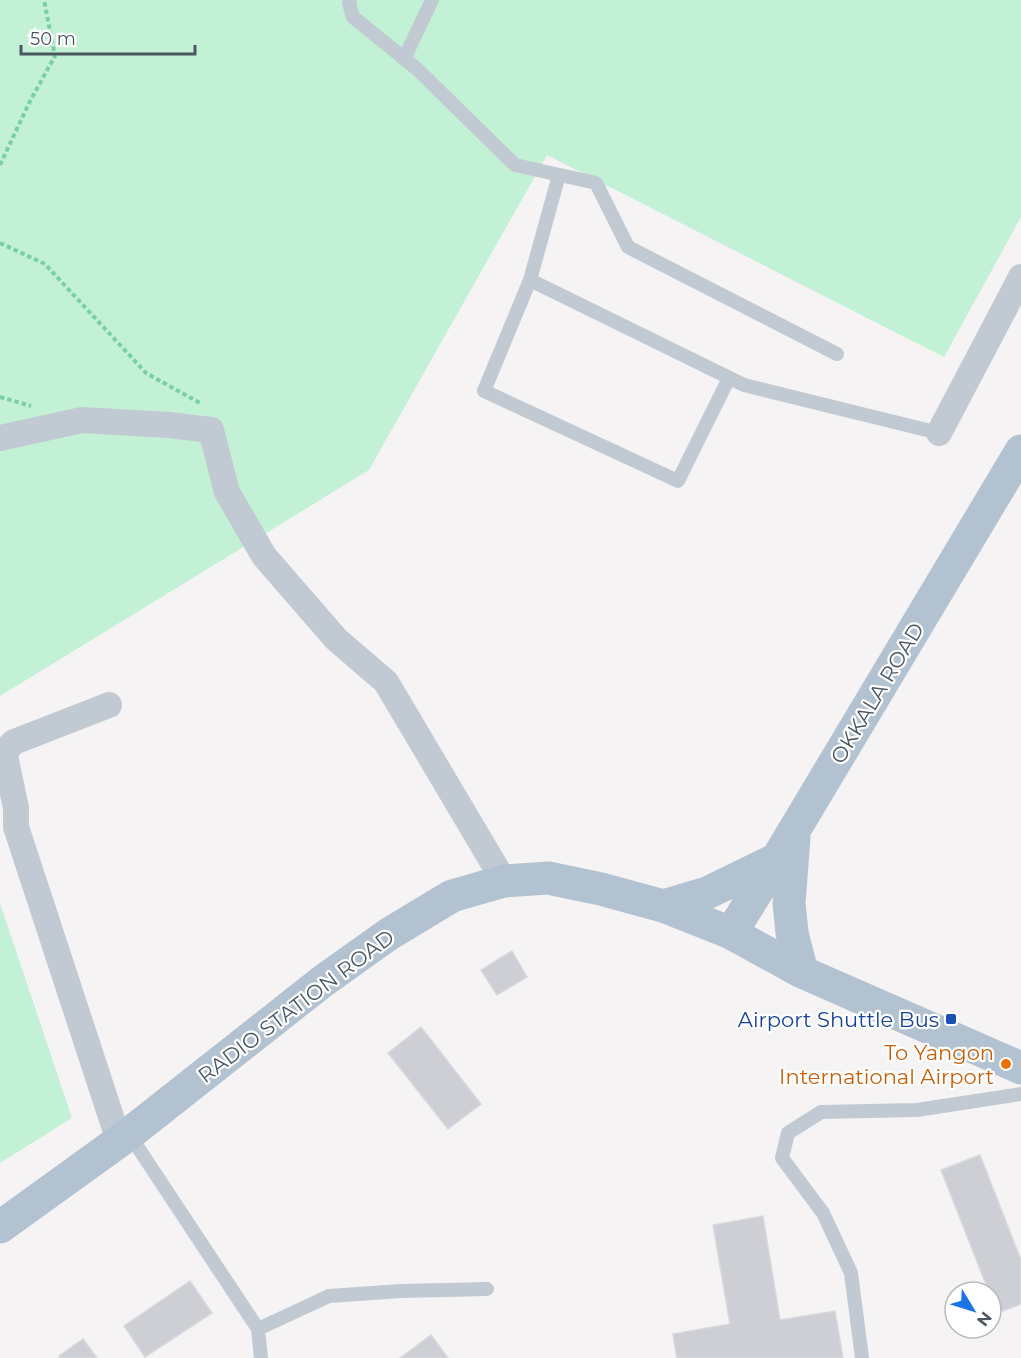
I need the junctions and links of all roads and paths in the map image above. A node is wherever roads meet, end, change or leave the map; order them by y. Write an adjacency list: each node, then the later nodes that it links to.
1 (44, 0): 5 (path)
2 (350, 0): 4 (lane)
3 (432, 0): 4 (lane)
4 (404, 59): 6 (lane)
5 (0, 165)
6 (559, 175): 9 (lane); 10 (lane)
7 (0, 243): 12 (path)
8 (1021, 277): 13 (street)
9 (530, 280): 11 (lane); 11 (lane)
10 (837, 354)
11 (729, 378): 13 (lane)
12 (203, 405)
13 (939, 433)
14 (0, 438): 19 (street)
15 (1021, 452): 17 (main road, OKKALA ROAD)
16 (109, 705): 25 (street)
17 (795, 830): 18 (main road, OKKALA ROAD); 22 (main road)
18 (777, 859): 20 (main road); 21 (main road, OKKALA ROAD)
19 (504, 881): 20 (main road, RADIO STATION ROAD); 25 (main road, RADIO STATION ROAD)
20 (663, 906): 21 (main road, RADIO STATION ROAD)
21 (731, 933): 22 (main road, RADIO STATION ROAD)
22 (802, 972): 23 (main road, RADIO STATION ROAD)
23 (1021, 1068)
24 (1021, 1094): 30 (lane)
25 (124, 1137): 26 (main road, RADIO STATION ROAD); 28 (lane)
26 (0, 1227)
27 (487, 1289): 28 (lane)
28 (258, 1329): 29 (lane)
29 (261, 1358)
30 (862, 1358)

